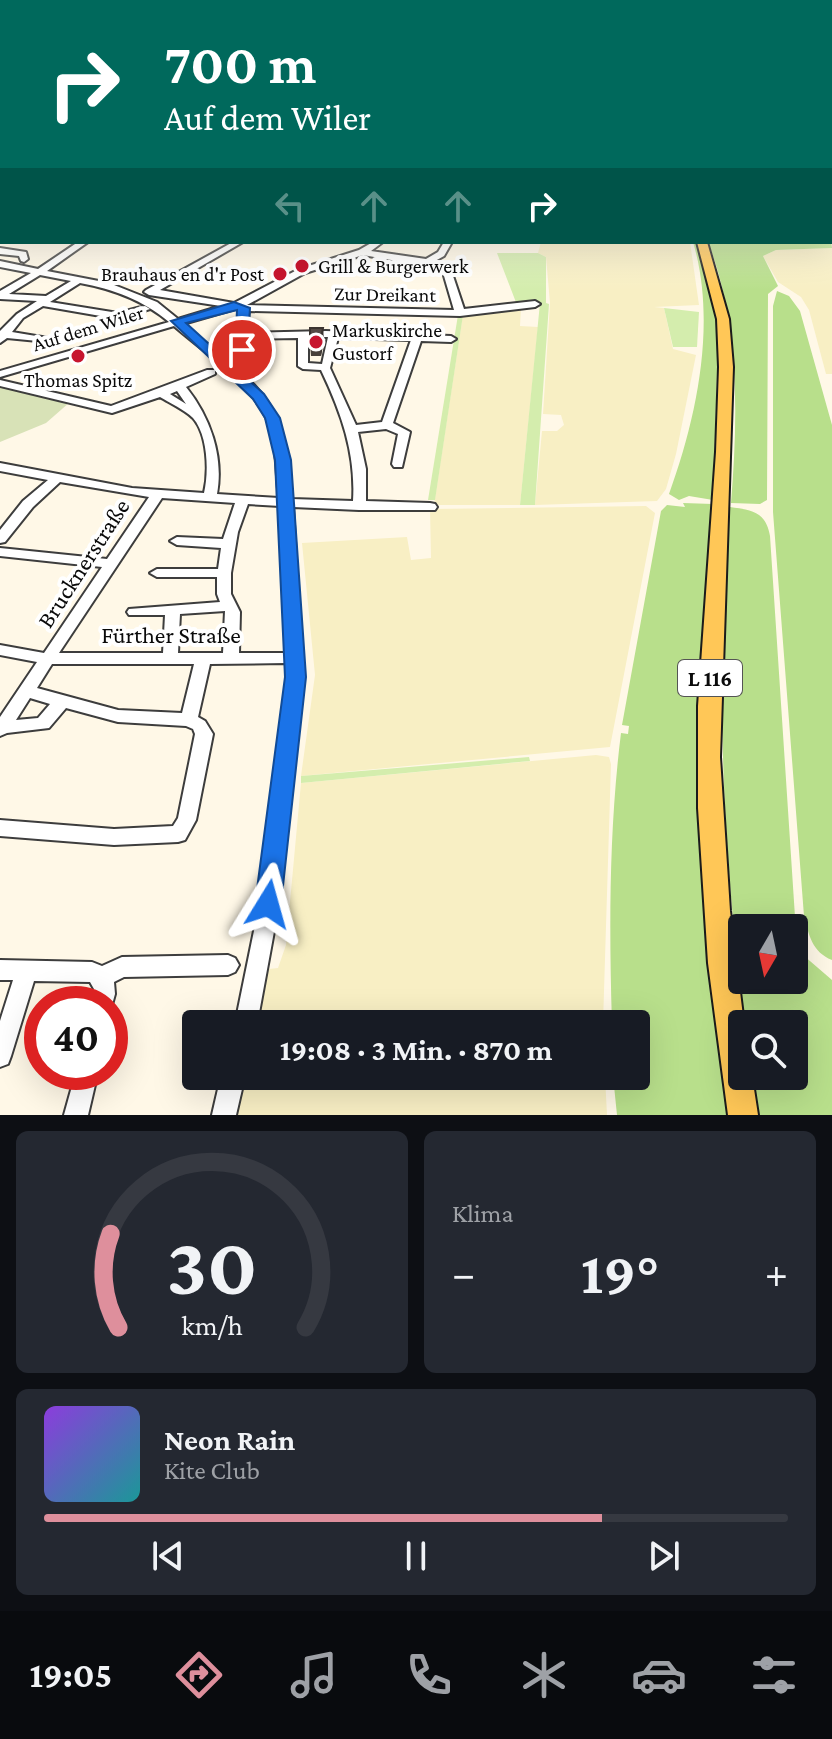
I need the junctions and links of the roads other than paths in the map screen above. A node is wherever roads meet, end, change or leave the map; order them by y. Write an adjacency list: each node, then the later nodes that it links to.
1 (81, 244): 11 (street)
2 (235, 244): 13 (street)
3 (376, 244): 7 (street)
4 (447, 244): 9 (street)
5 (703, 244): 78 (main road, L 116)
6 (0, 251): 8 (street)
7 (363, 252): 9 (street); 18 (street)
8 (24, 259)
9 (427, 262): 20 (street)
10 (0, 264): 11 (street)
11 (38, 273): 12 (street); 15 (street)
12 (80, 279): 14 (street); 16 (street)
13 (150, 291): 14 (street); 18 (street)
14 (137, 295): 21 (street)
15 (0, 296): 16 (street)
16 (44, 301): 19 (street); 25 (street)
17 (535, 304): 20 (street, Zur Dreikant)
18 (239, 307): 20 (street, Zur Dreikant); 21 (street, Auf dem Wiler); 24 (street)
19 (145, 309)
20 (460, 313)
21 (177, 321): 28 (street); 30 (street, Auf dem Wiler)
22 (303, 334): 23 (street); 24 (street); 27 (street)
23 (334, 335): 27 (street); 34 (street)
24 (241, 336): 28 (street)
25 (1, 337): 26 (street)
26 (44, 340)
27 (325, 368): 35 (street)
28 (234, 370): 42 (street)
29 (211, 372): 31 (street)
30 (0, 376): 32 (street)
31 (179, 386): 32 (street); 33 (street)
32 (161, 393): 33 (street)
33 (196, 415): 40 (street)
34 (387, 425): 35 (street); 36 (street)
35 (353, 429): 43 (street)
36 (398, 464)
37 (0, 467): 38 (street)
38 (57, 478): 39 (street); 45 (street)
39 (158, 494): 40 (street); 50 (street, Brucknerstraße)
40 (210, 497): 41 (street)
41 (243, 499): 42 (street); 48 (street)
42 (286, 502): 43 (street); 59 (street)
43 (359, 506): 44 (street)
44 (430, 507)
45 (6, 524): 46 (street)
46 (0, 539)
47 (177, 541): 48 (street)
48 (229, 544): 52 (street)
49 (0, 552): 50 (street)
50 (110, 564): 60 (street, Brucknerstraße)
51 (157, 573): 52 (street)
52 (224, 573): 53 (street)
53 (227, 606): 54 (street); 58 (street)
54 (173, 610): 55 (street); 61 (street)
55 (134, 612)
56 (0, 650): 60 (street, Fürther Straße)
57 (203, 658): 58 (street, Fürther Straße); 61 (street, Fürther Straße); 64 (street)
58 (231, 658): 59 (street, Fürther Straße)
59 (293, 658): 72 (street)
60 (49, 659): 61 (street, Fürther Straße); 62 (street)
61 (170, 659)
62 (26, 691): 63 (street); 65 (street)
63 (61, 702): 64 (street); 65 (street)
64 (189, 720): 66 (street)
65 (1, 728)
66 (0, 828)
67 (228, 965): 70 (street)
68 (0, 970): 69 (street)
69 (27, 970): 70 (street); 73 (street)
70 (101, 977): 71 (street)
71 (105, 986)
72 (249, 1010)
73 (0, 1056)
74 (82, 1090): 76 (street)
75 (230, 1090): 77 (street)
76 (76, 1115)
77 (224, 1115)
78 (743, 1115)

